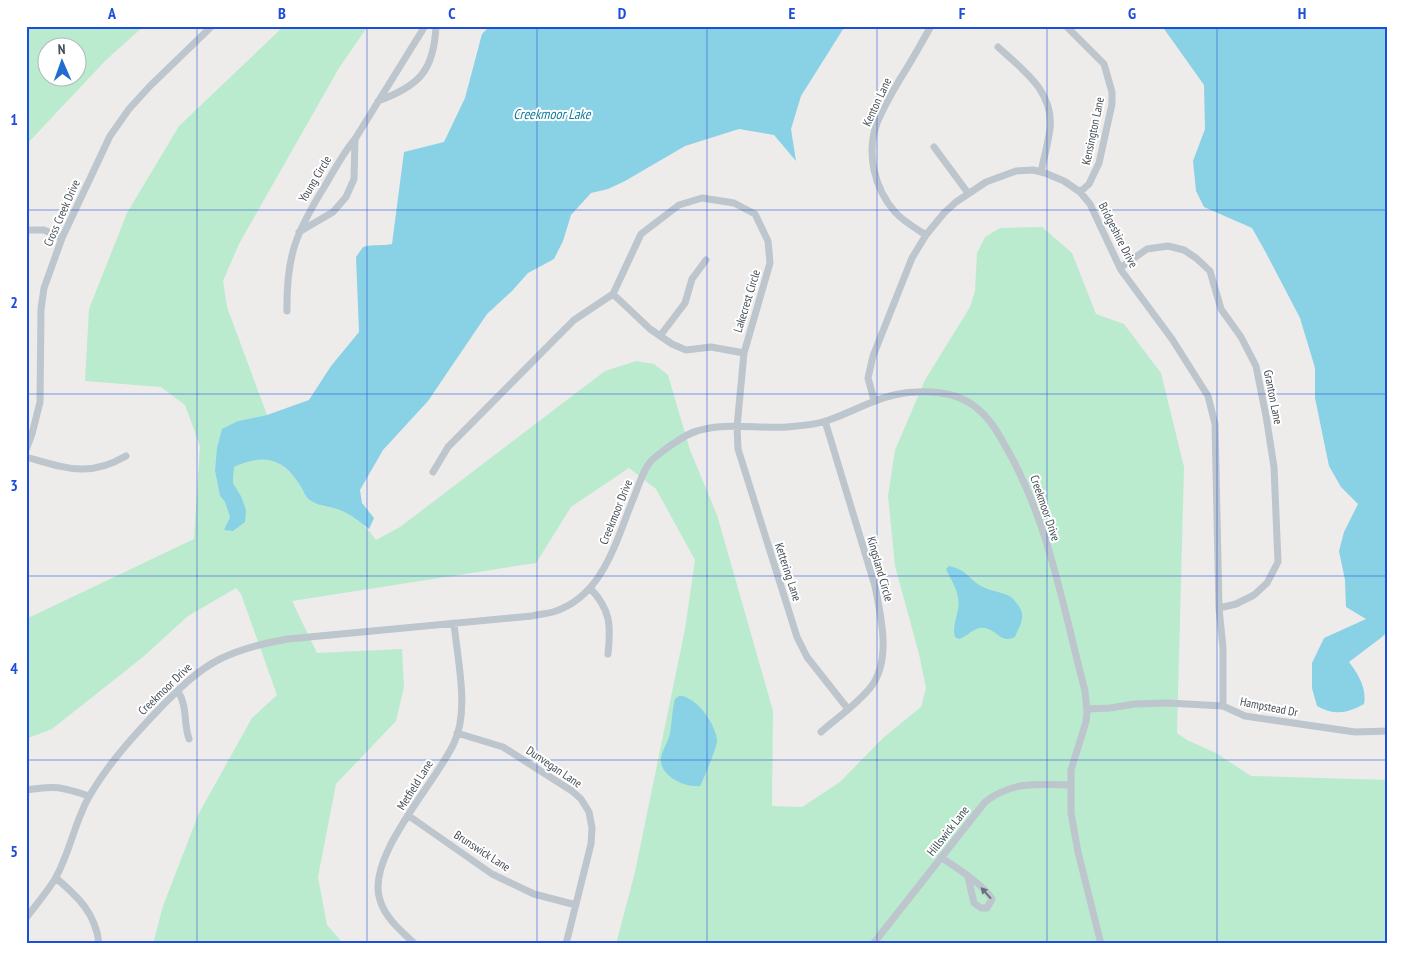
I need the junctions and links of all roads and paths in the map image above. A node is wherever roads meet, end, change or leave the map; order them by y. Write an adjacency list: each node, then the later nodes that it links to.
1 (212, 26): 16 (street, Cross Creek Drive)
2 (425, 26): 7 (street, Young Circle)
3 (436, 26): 7 (street)
4 (931, 26): 15 (street, Kenton Lane)
5 (1066, 26): 11 (street, Kensington Lane)
6 (998, 47): 10 (street)
7 (378, 101): 8 (street, Young Circle)
8 (355, 139): 14 (street, Young Circle); 14 (street, Young Circle)
9 (934, 147): 12 (street)
10 (1041, 172): 11 (street, Bridgeshire Drive); 12 (street, Bridgeshire Drive)
11 (1080, 192): 18 (street, Bridgeshire Drive)
12 (968, 193): 15 (street, Bridgeshire Drive)
13 (26, 230): 16 (street)
14 (298, 232): 20 (street, Young Circle)
15 (926, 235): 23 (street, Bridgeshire Drive)
16 (62, 238): 26 (street, Cross Creek Drive)
17 (706, 260): 21 (street)
18 (1120, 268): 31 (street, Bridgeshire Drive); 31 (street, Granton Lane)
19 (612, 294): 21 (street, Lakecrest Circle); 22 (street, Lakecrest Circle); 29 (street, Lakecrest Circle)
20 (287, 310)
21 (660, 336): 22 (street, Lakecrest Circle)
22 (744, 353): 25 (street, Lakecrest Circle)
23 (874, 400): 24 (street, Creekmoor Drive); 37 (street, Creekmoor Drive)
24 (825, 421): 25 (street, Creekmoor Drive); 36 (street, Kingsland Circle)
25 (737, 427): 30 (street, Creekmoor Drive); 36 (street, Kettering Lane)
26 (26, 450)
27 (126, 456): 28 (street)
28 (26, 457)
29 (433, 472)
30 (590, 588): 32 (street, Creekmoor Drive); 33 (street)
31 (1219, 608): 35 (street, Bridgeshire Drive)
32 (454, 623): 34 (street, Creekmoor Drive); 40 (street, Metfield Lane)
33 (608, 654)
34 (178, 691): 41 (street); 44 (street, Creekmoor Drive)
35 (1223, 706): 37 (street, Hampstead Dr); 38 (street, Hampstead Dr)
36 (848, 709): 39 (street, Kingsland Circle)
37 (1087, 709): 42 (street, Creekmoor Drive)
38 (1388, 731)
39 (820, 732)
40 (457, 733): 45 (street, Metfield Lane); 49 (street, Dunvegan Lane)
41 (189, 739)
42 (1070, 785): 46 (street, Hillswick Lane); 55 (street, Creekmoor Drive)
43 (26, 790): 44 (street)
44 (89, 796): 48 (street, Creekmoor Drive)
45 (409, 816): 49 (street, Brunswick Lane); 52 (street, Metfield Lane)
46 (941, 857): 47 (street); 54 (street, Hillswick Lane)
47 (968, 877)
48 (56, 878): 50 (street, Creekmoor Drive); 51 (street)
49 (576, 905): 53 (street, Dunvegan Lane)
50 (26, 918)
51 (99, 944)
52 (415, 944)
53 (566, 944)
54 (872, 944)
55 (1101, 944)

